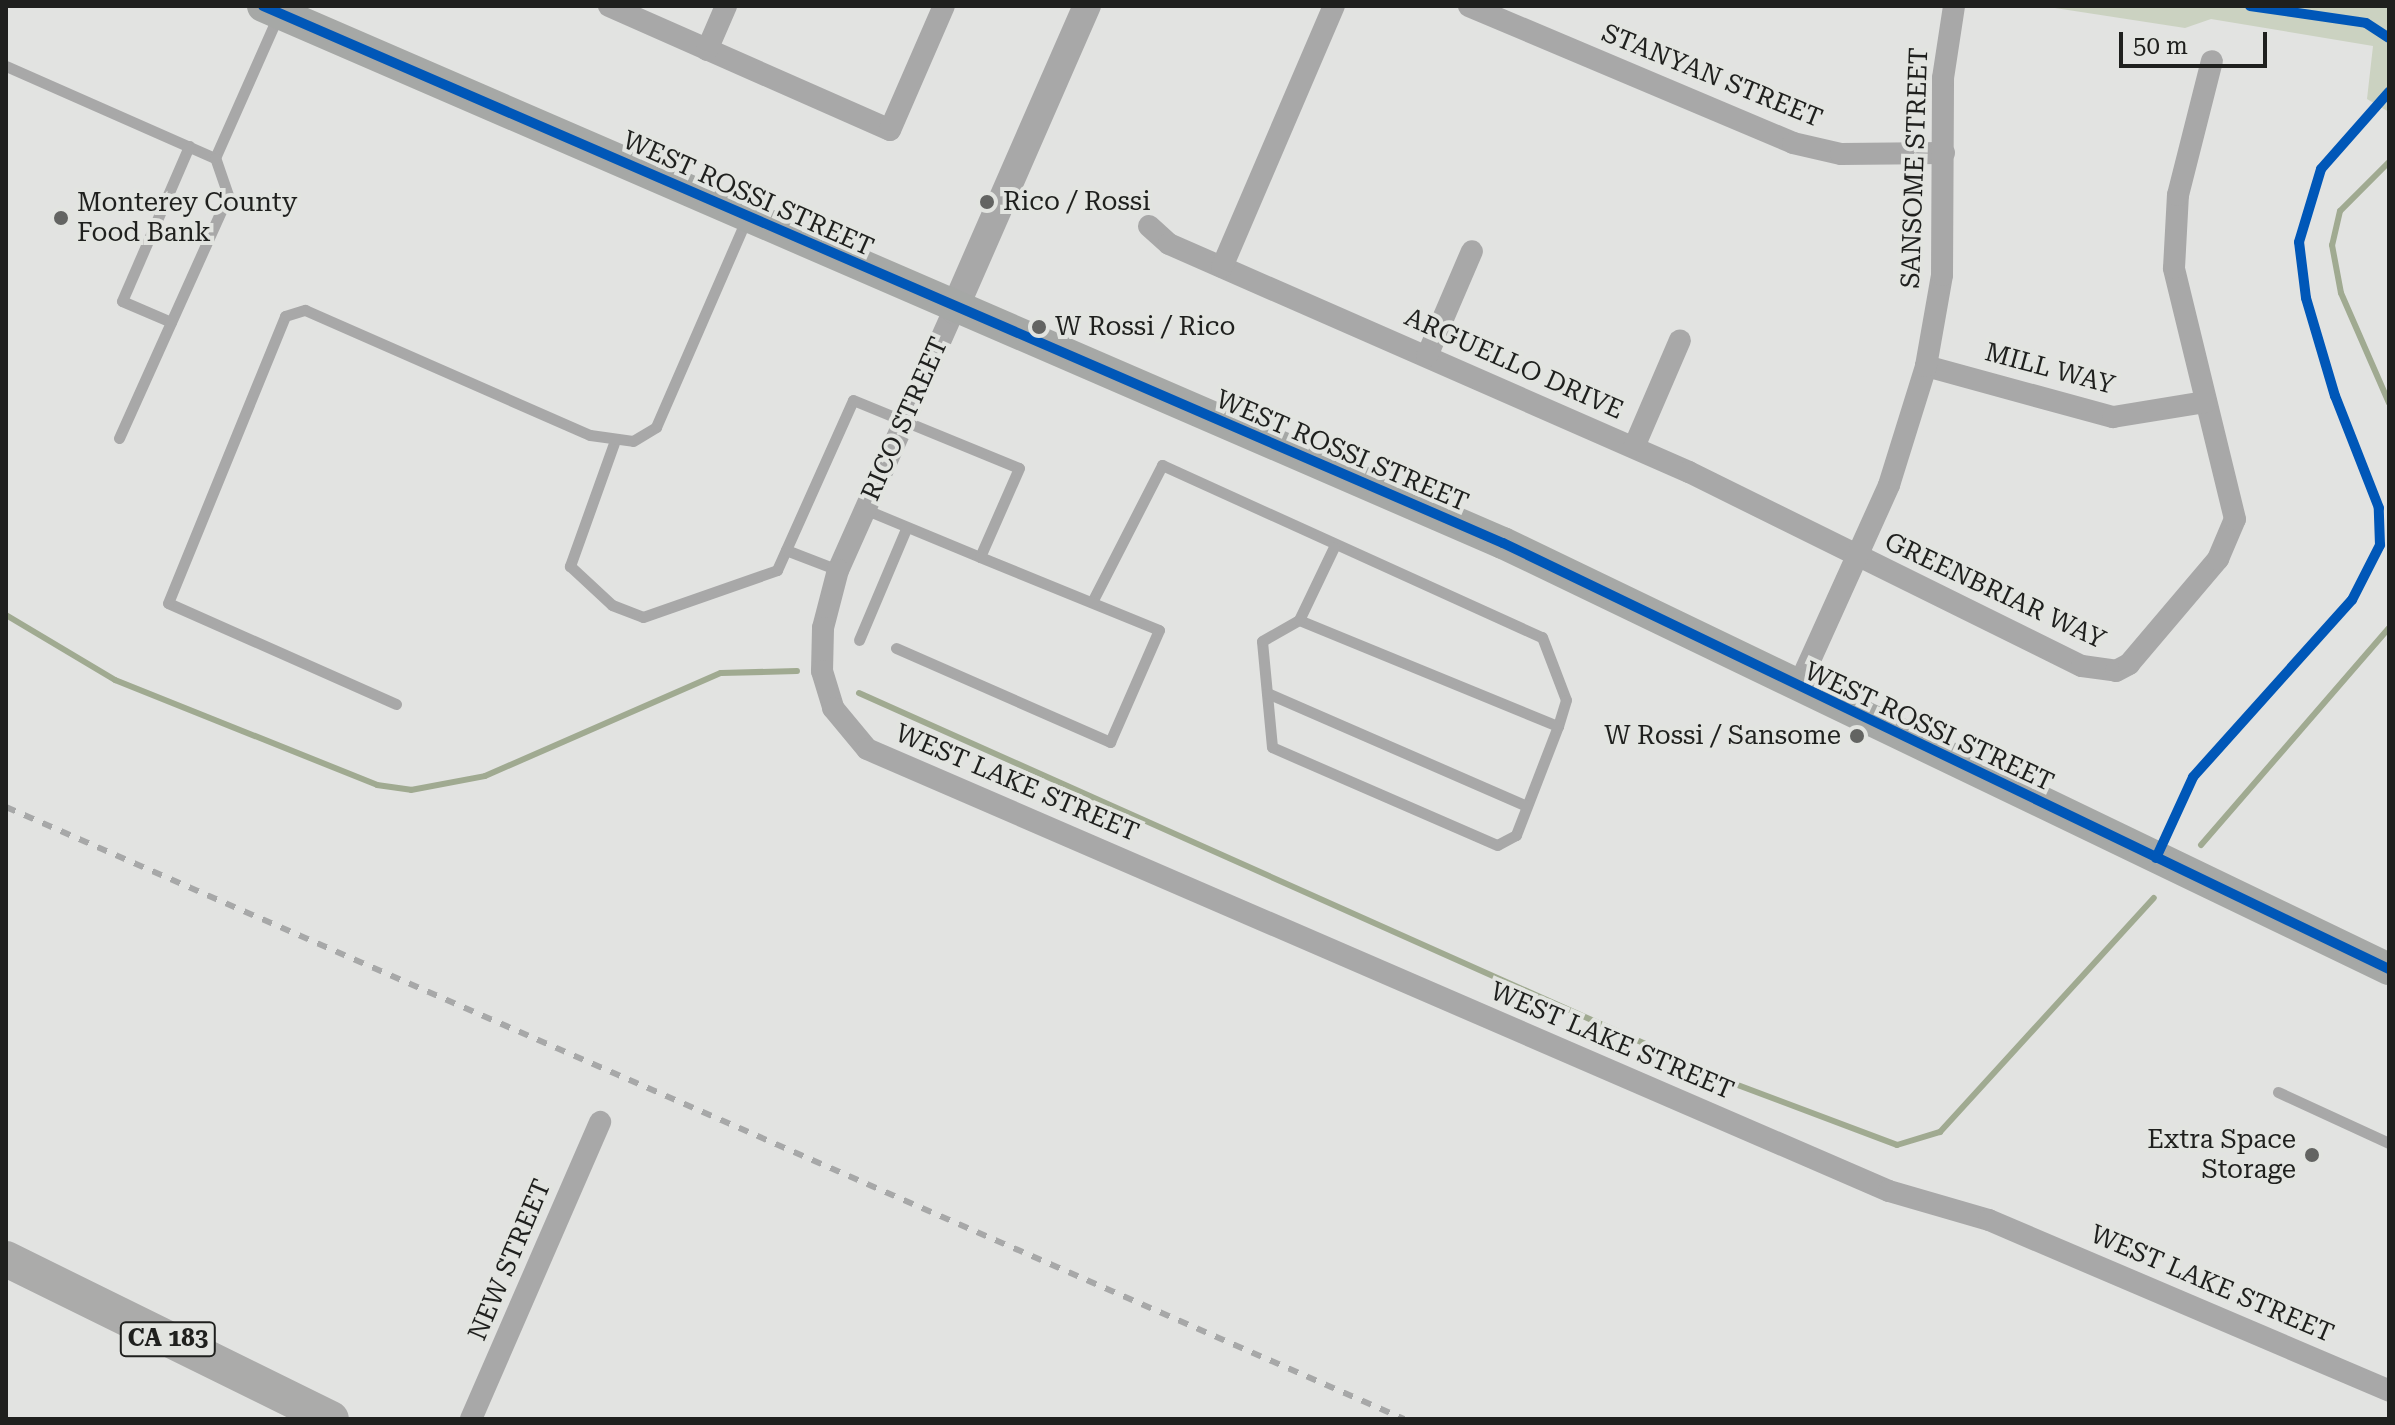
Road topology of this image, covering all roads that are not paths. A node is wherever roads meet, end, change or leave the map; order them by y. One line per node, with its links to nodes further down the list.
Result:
1 (609, 6): 9 (street)
2 (726, 6): 9 (street)
3 (944, 6): 9 (street)
4 (1087, 6): 19 (street, RICO STREET)
5 (1334, 6): 18 (street)
6 (1469, 6): 13 (street, STANYAN STREET)
7 (1954, 6): 13 (street, SANSOME STREET)
8 (274, 9): 14 (lane); 15 (main road, WEST ROSSI STREET)
9 (707, 50)
10 (2212, 61): 24 (street, GREENBRIAR WAY)
11 (6, 66): 12 (lane)
12 (189, 146): 14 (lane); 20 (lane)
13 (1944, 153): 23 (street, SANSOME STREET)
14 (215, 158): 20 (lane)
15 (747, 217): 19 (main road, WEST ROSSI STREET); 27 (lane)
16 (1149, 226): 18 (street, ARGUELLO DRIVE)
17 (1472, 251): 22 (street)
18 (1222, 267): 22 (street, ARGUELLO DRIVE)
19 (954, 310): 25 (street, RICO STREET); 40 (main road, WEST ROSSI STREET)
20 (171, 322): 26 (lane)
21 (1680, 340): 28 (street)
22 (1427, 356): 28 (street, ARGUELLO DRIVE)
23 (1926, 366): 24 (street, MILL WAY); 34 (street, SANSOME STREET)
24 (2206, 402): 34 (street, GREENBRIAR WAY)
25 (902, 420): 29 (street, RICO STREET); 32 (lane); 33 (lane)
26 (119, 438)
27 (614, 443): 32 (lane); 42 (lane)
28 (1634, 447): 34 (street, ARGUELLO DRIVE)
29 (864, 509): 30 (lane); 35 (street, RICO STREET)
30 (906, 529): 33 (lane); 38 (lane)
31 (1334, 547): 36 (lane); 37 (lane); 44 (lane)
32 (786, 550): 35 (lane)
33 (980, 557): 36 (lane)
34 (1857, 557): 40 (street, SANSOME STREET)
35 (838, 570): 43 (street, RICO STREET)
36 (1092, 602): 39 (lane)
37 (1299, 620): 41 (lane); 44 (lane)
38 (859, 640)
39 (896, 648)
40 (1797, 689): 46 (main road, WEST ROSSI STREET)
41 (1267, 693): 45 (lane); 45 (lane)
42 (396, 704)
43 (833, 708): 51 (street, WEST LAKE STREET)
44 (1558, 726): 45 (lane)
45 (1527, 806)
46 (2389, 969)
47 (2278, 1092): 49 (lane)
48 (600, 1122): 53 (street, NEW STREET)
49 (2389, 1143)
50 (6, 1259): 52 (main road, CA 183)
51 (2389, 1391)
52 (331, 1419)
53 (471, 1419)

